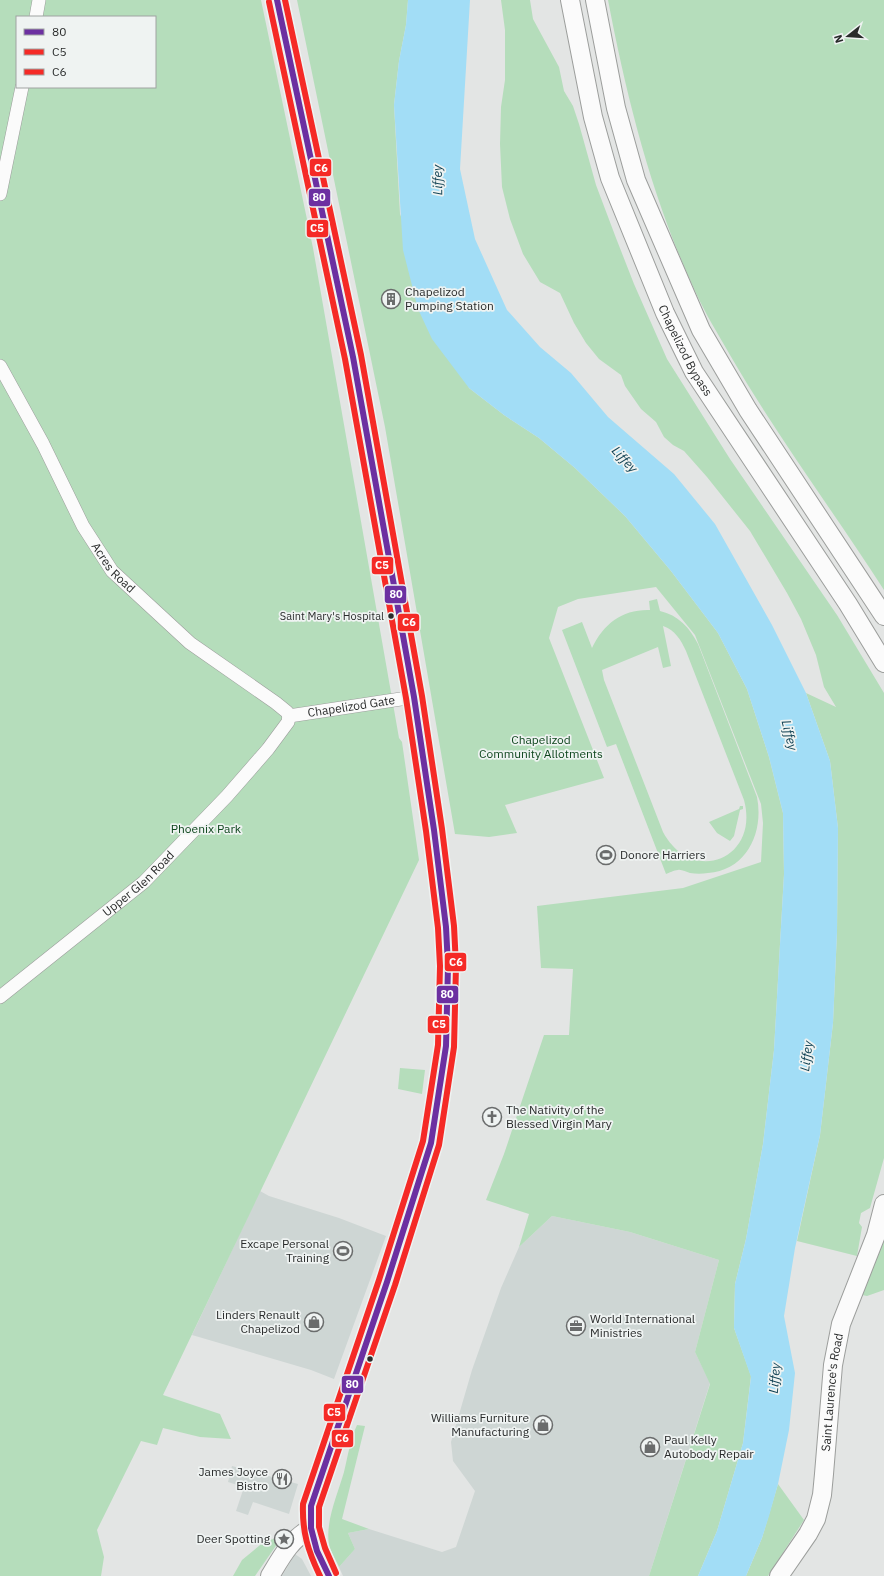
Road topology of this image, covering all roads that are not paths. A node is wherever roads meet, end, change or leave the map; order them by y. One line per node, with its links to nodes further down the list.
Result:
1 (39, 0): 5 (street)
2 (277, 0): 11 (main road)
3 (570, 0): 10 (main road, Chapelizod Bypass)
4 (595, 0): 9 (main road, Chapelizod Bypass)
5 (36, 16)
6 (22, 88): 7 (street)
7 (0, 194)
8 (0, 366): 12 (street, Acres Road)
9 (884, 616)
10 (884, 663)
11 (414, 697): 12 (street, Chapelizod Gate); 15 (main road)
12 (289, 716): 13 (street, Upper Glen Road)
13 (0, 997)
14 (884, 1204): 18 (main road, Saint Laurence's Road)
15 (311, 1528): 16 (main road); 17 (main road)
16 (270, 1576)
17 (329, 1576)
18 (779, 1576)

